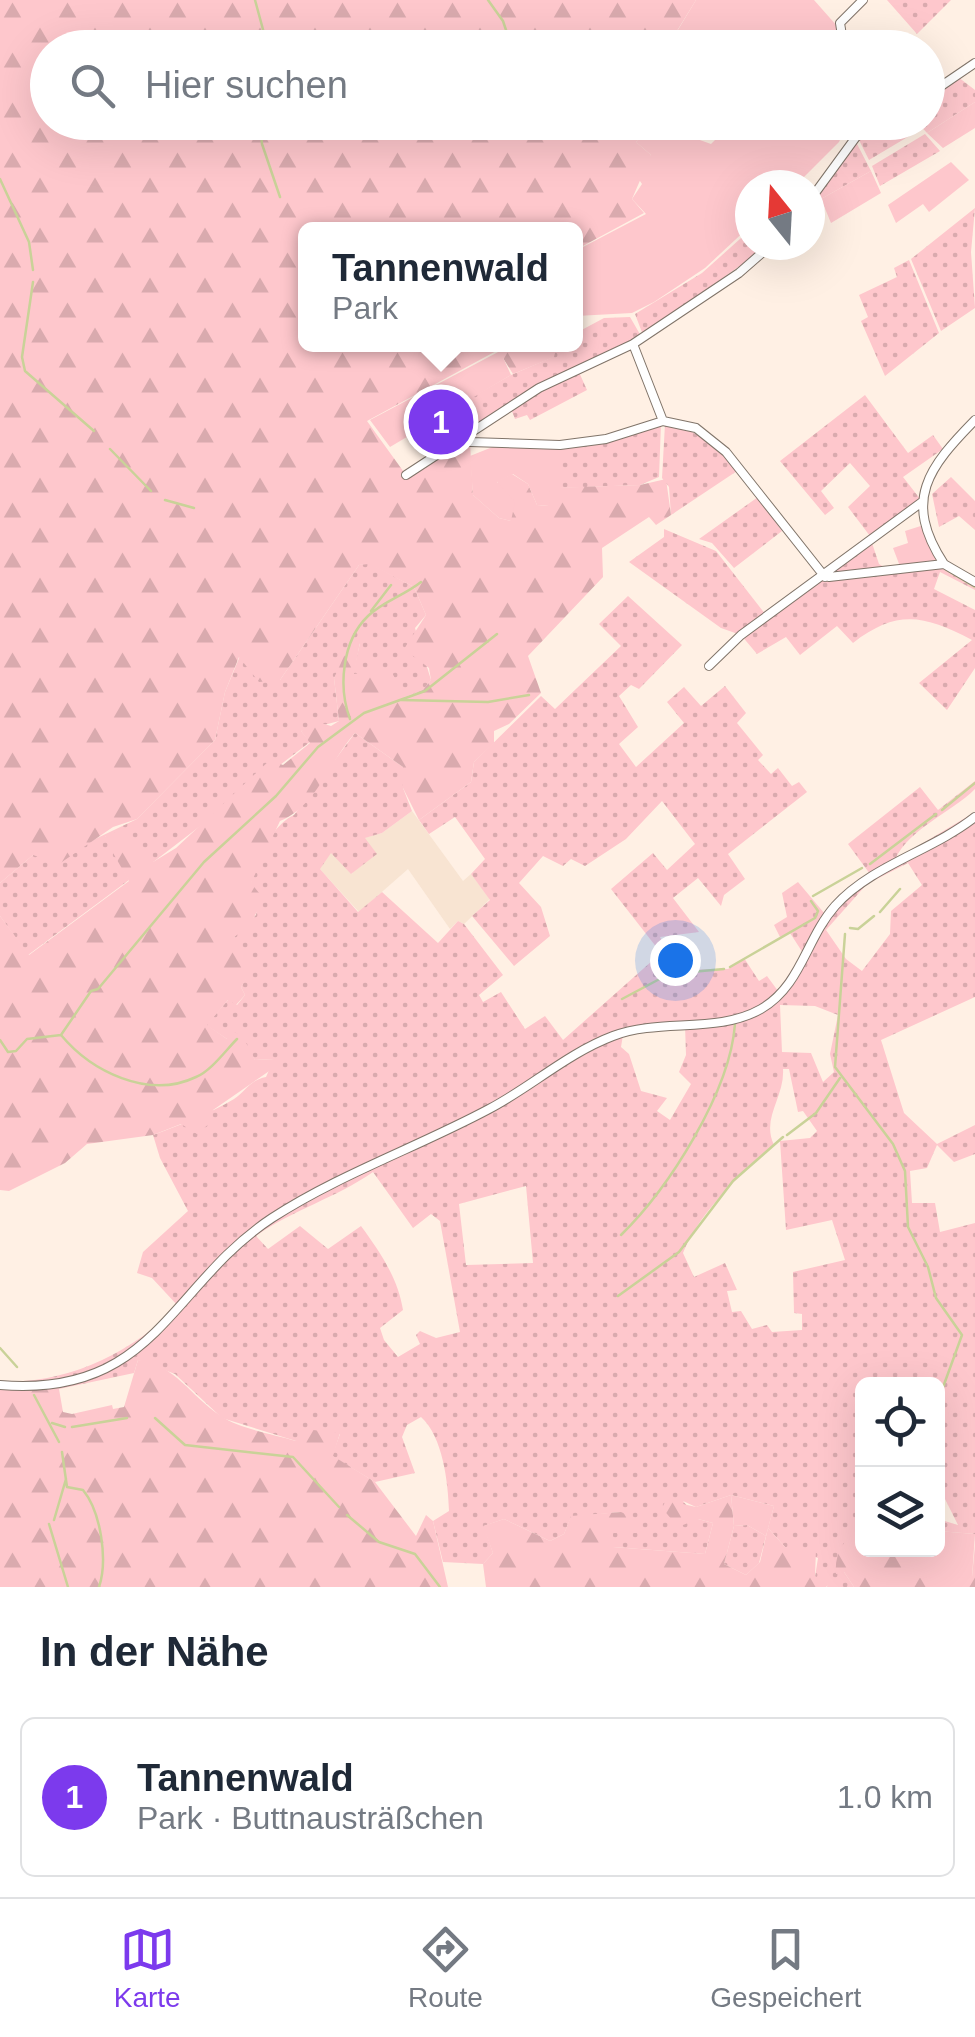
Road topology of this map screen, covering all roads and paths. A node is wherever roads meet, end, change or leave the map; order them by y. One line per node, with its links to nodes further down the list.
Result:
1 (863, 0): 2 (street)
2 (841, 30)
3 (975, 63): 4 (street)
4 (945, 83)
5 (854, 140): 6 (street)
6 (825, 179)
7 (754, 260): 8 (street)
8 (633, 344): 10 (street); 11 (street)
9 (975, 420): 13 (street)
10 (664, 421): 11 (street); 15 (street)
11 (469, 432): 12 (street)
12 (406, 475)
13 (922, 502): 14 (street); 15 (street)
14 (944, 564): 15 (street); 16 (street)
15 (825, 577): 17 (street)
16 (975, 582)
17 (709, 666)
18 (975, 817): 19 (street)
19 (0, 1385)

